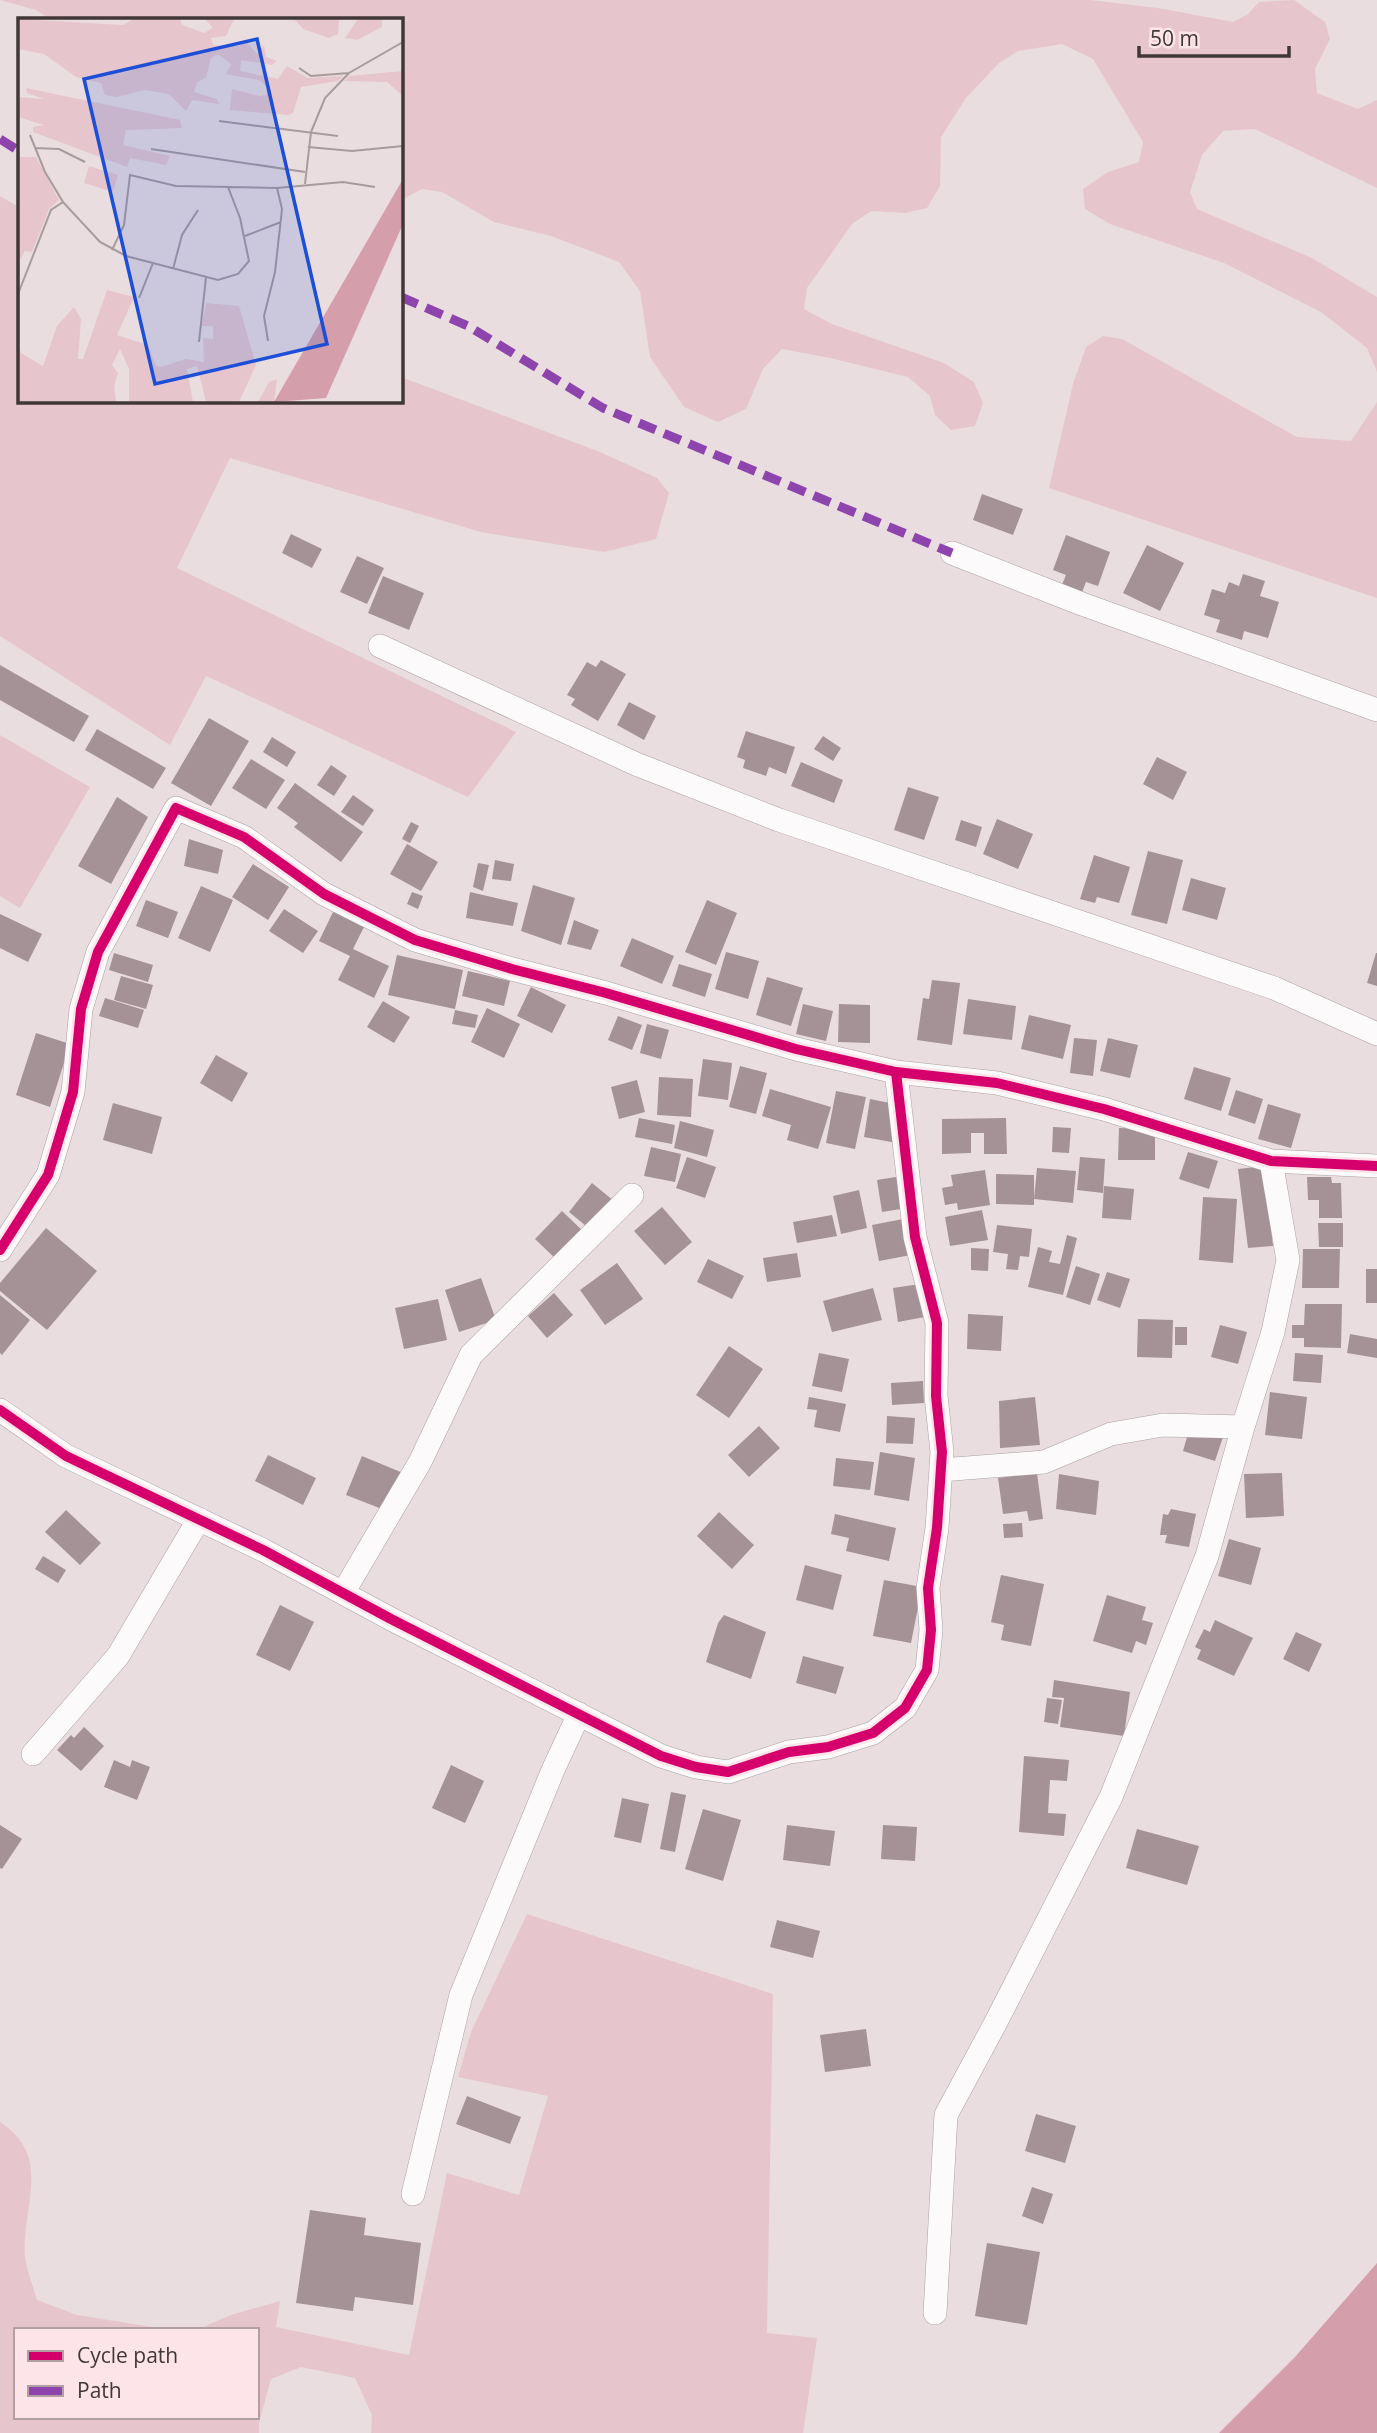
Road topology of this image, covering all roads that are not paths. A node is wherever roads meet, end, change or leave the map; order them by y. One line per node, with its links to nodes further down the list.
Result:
1 (952, 553): 3 (street)
2 (380, 646): 4 (street)
3 (1377, 710)
4 (1377, 1034)
5 (897, 1072): 6 (street); 9 (street); 12 (street)
6 (1271, 1161): 7 (street); 11 (street)
7 (1377, 1166)
8 (632, 1195): 14 (street)
9 (0, 1250)
10 (0, 1410): 13 (street)
11 (1243, 1427): 12 (street); 18 (street)
12 (941, 1470): 15 (street)
13 (199, 1519): 14 (street); 16 (street)
14 (343, 1594): 15 (street)
15 (579, 1714): 17 (street)
16 (33, 1754)
17 (413, 2194)
18 (935, 2313)

